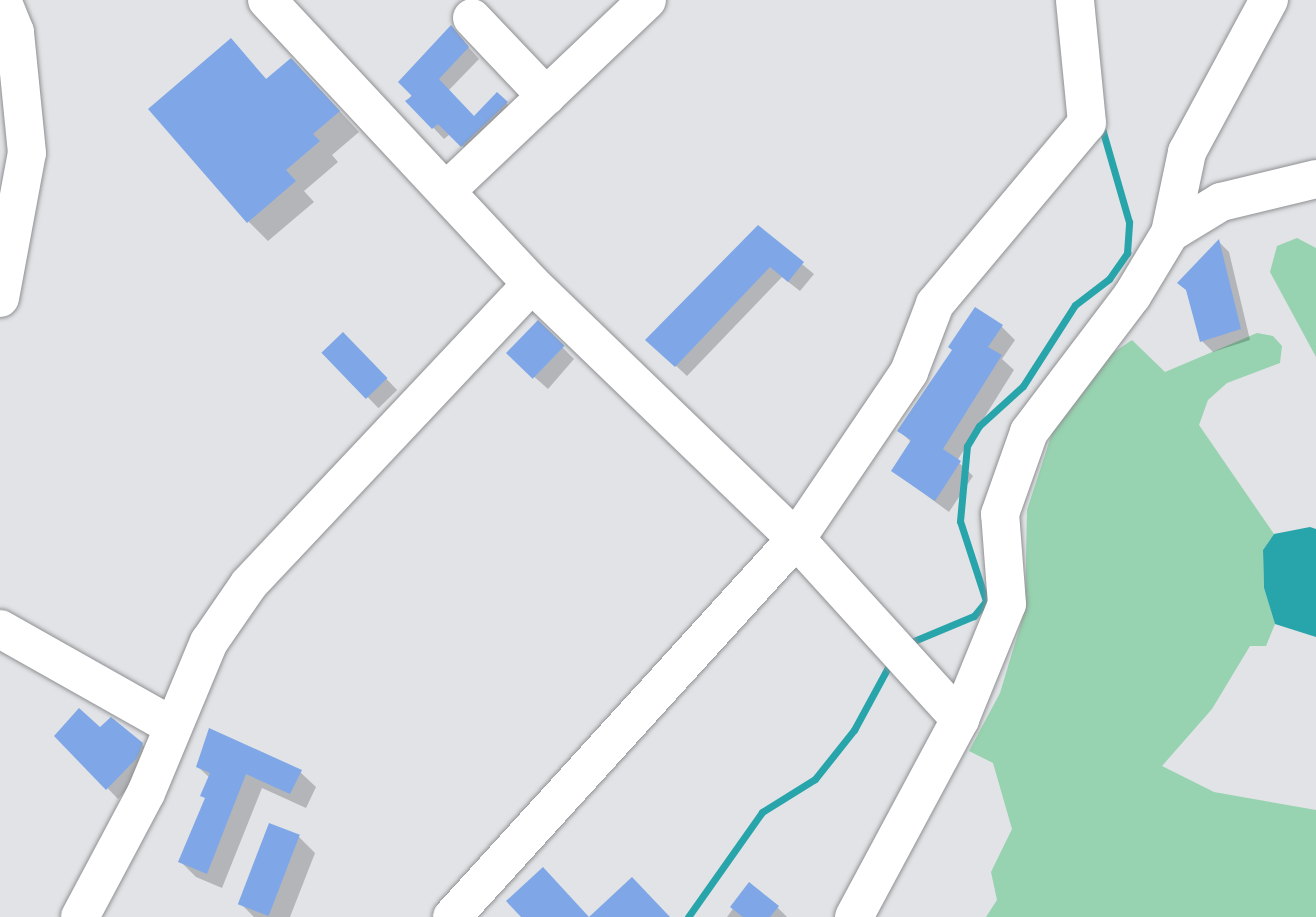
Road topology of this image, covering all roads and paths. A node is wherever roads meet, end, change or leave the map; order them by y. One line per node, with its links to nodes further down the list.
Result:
1 (2, 0): 12 (street)
2 (267, 0): 9 (street)
3 (647, 0): 7 (street)
4 (1075, 0): 13 (street)
5 (1269, 0): 10 (street)
6 (472, 18): 7 (street)
7 (546, 96): 9 (street)
8 (1316, 179): 10 (street)
9 (446, 191): 11 (street)
10 (1170, 233): 15 (street)
11 (532, 284): 13 (street); 16 (street)
12 (0, 298)
13 (796, 539): 15 (street); 18 (street)
14 (0, 629): 16 (street)
15 (960, 719): 19 (street)
16 (172, 726): 17 (street)
17 (80, 917)
18 (452, 917)
19 (854, 917)

